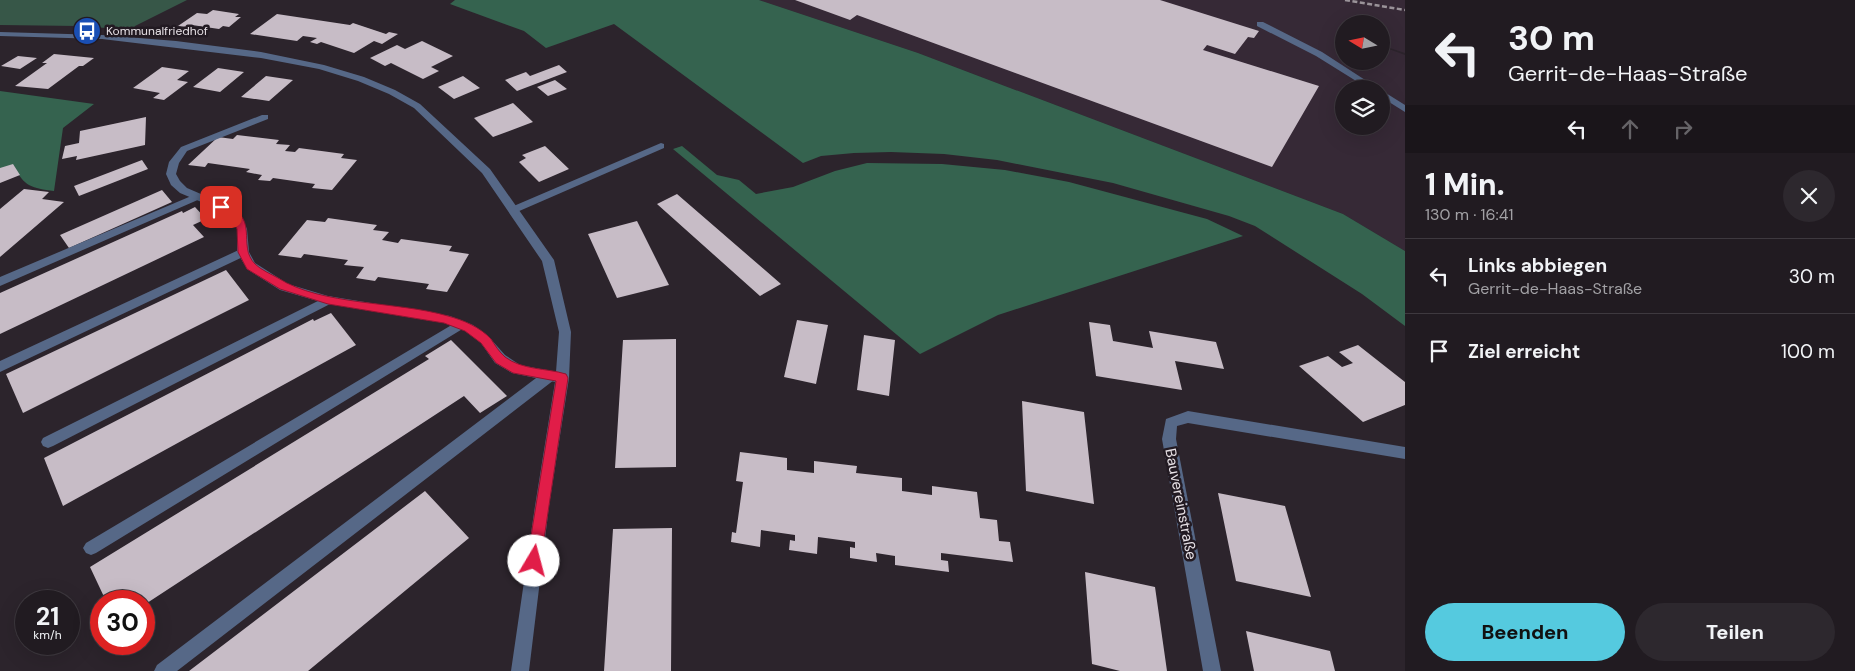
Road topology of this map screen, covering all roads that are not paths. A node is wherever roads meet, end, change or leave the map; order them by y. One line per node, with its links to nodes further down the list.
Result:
1 (1260, 24): 3 (street)
2 (0, 34): 9 (street)
3 (1362, 80)
4 (1390, 99): 5 (street)
5 (1405, 109)
6 (264, 117): 8 (street)
7 (661, 146): 9 (street)
8 (196, 197): 10 (street); 11 (street)
9 (513, 210): 15 (street)
10 (243, 252): 12 (street); 14 (street)
11 (0, 282)
12 (328, 300): 13 (street); 16 (street)
13 (460, 325): 15 (street); 18 (street)
14 (0, 367)
15 (556, 377): 19 (street); 20 (street)
16 (48, 442)
17 (1405, 453): 21 (street, Bauvereinstraße)
18 (91, 548)
19 (163, 671)
20 (520, 671)
21 (1212, 671)

